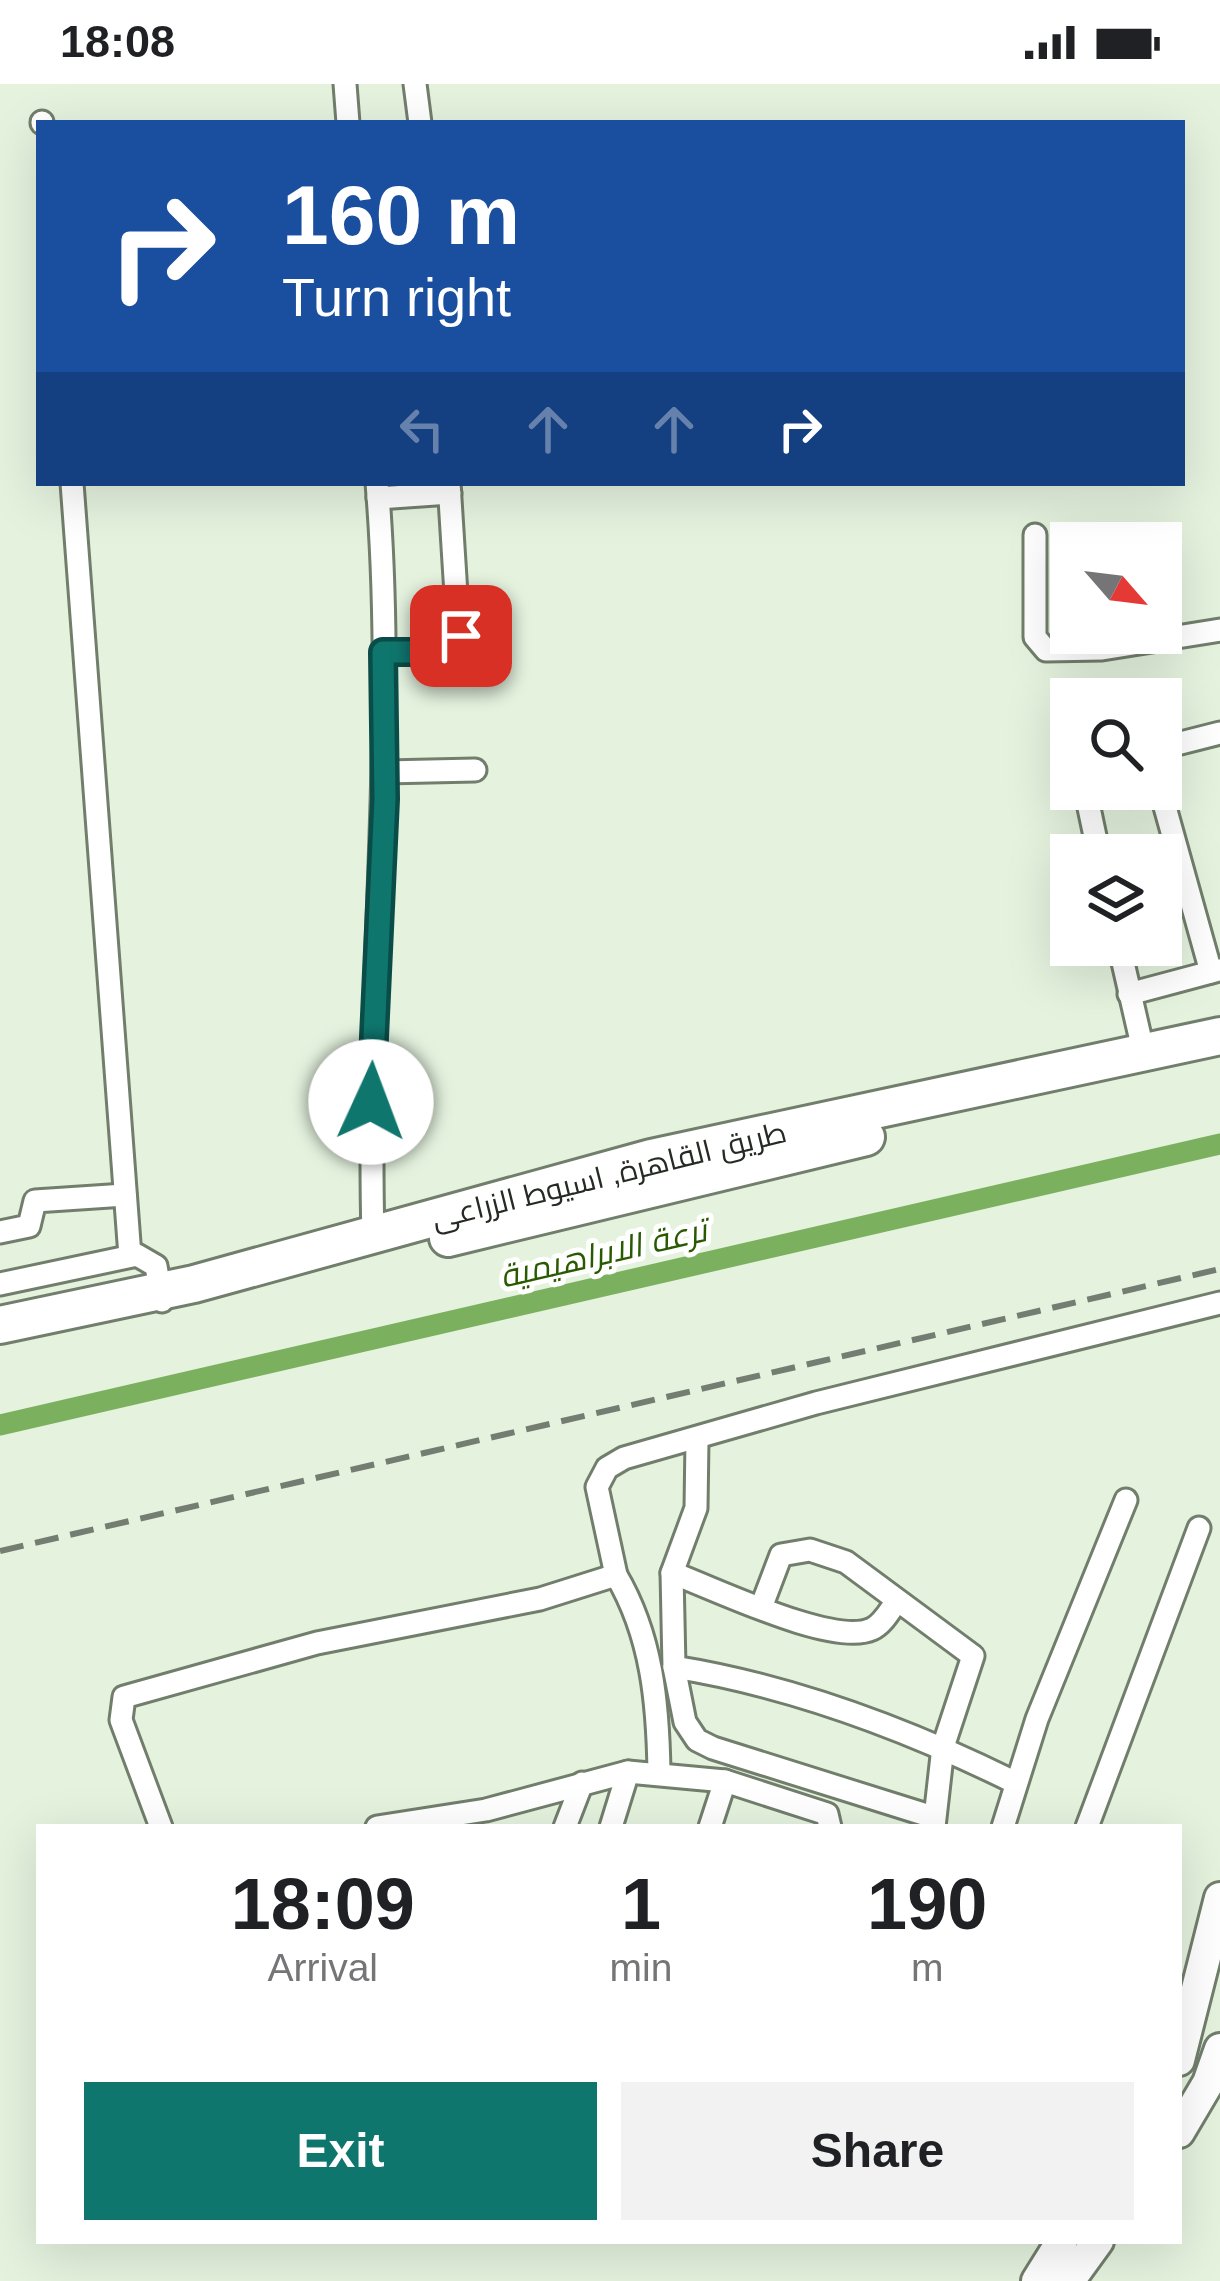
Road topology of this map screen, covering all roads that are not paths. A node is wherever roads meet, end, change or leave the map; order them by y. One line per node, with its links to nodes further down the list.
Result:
1 (345, 84): 3 (street)
2 (416, 84): 4 (street)
3 (348, 120)
4 (419, 120)
5 (72, 486): 22 (street)
6 (449, 488): 7 (street); 10 (street)
7 (378, 490): 10 (street)
8 (1034, 535): 9 (street)
9 (1220, 631)
10 (383, 652): 14 (street)
11 (1220, 733): 12 (street)
12 (1182, 743)
13 (475, 770): 14 (street)
14 (385, 772): 24 (street)
15 (1166, 810): 17 (street)
16 (1124, 966): 18 (street)
17 (1215, 971): 18 (street)
18 (1130, 994): 20 (street)
19 (1220, 1036): 20 (highway, طريق القاهرة, اسيوط الزراعى)
20 (1144, 1054): 24 (highway, طريق القاهرة, اسيوط الزراعى)
21 (1220, 1060): 27 (highway, طريق القاهرة, اسيوط الزراعى)
22 (125, 1195): 23 (street); 25 (street)
23 (0, 1232)
24 (373, 1236): 27 (highway, طريق القاهرة, اسيوط الزراعى)
25 (130, 1256): 26 (street); 27 (street)
26 (0, 1284)
27 (162, 1299): 29 (highway, طريق القاهرة, اسيوط الزراعى)
28 (1220, 1303): 30 (street)
29 (10, 1331)
30 (697, 1440): 33 (street); 34 (street)
31 (1126, 1500): 43 (street)
32 (1199, 1528): 53 (street)
33 (672, 1573): 36 (street); 37 (street)
34 (616, 1575): 40 (street); 46 (street)
35 (898, 1601): 36 (street); 36 (street); 38 (street)
36 (762, 1605)
37 (674, 1666): 38 (street); 45 (street)
38 (943, 1747): 43 (street); 45 (street)
39 (628, 1772): 40 (street); 42 (street); 49 (street)
40 (659, 1773): 41 (street)
41 (725, 1781): 50 (street); 51 (street)
42 (582, 1783): 44 (street); 48 (street)
43 (1016, 1783): 52 (street)
44 (483, 1818): 47 (street)
45 (934, 1822)
46 (160, 1824)
47 (412, 1824)
48 (566, 1824)
49 (612, 1824)
50 (711, 1824)
51 (829, 1824)
52 (1004, 1824)
53 (1088, 1824)
54 (1220, 1898): 55 (main road)
55 (1213, 1954): 57 (main road)
56 (1220, 2049): 58 (main road)
57 (1182, 2051)
58 (1182, 2127)
59 (1060, 2244): 61 (main road)
60 (1096, 2244): 62 (main road)
61 (1036, 2281)
62 (1069, 2281)

